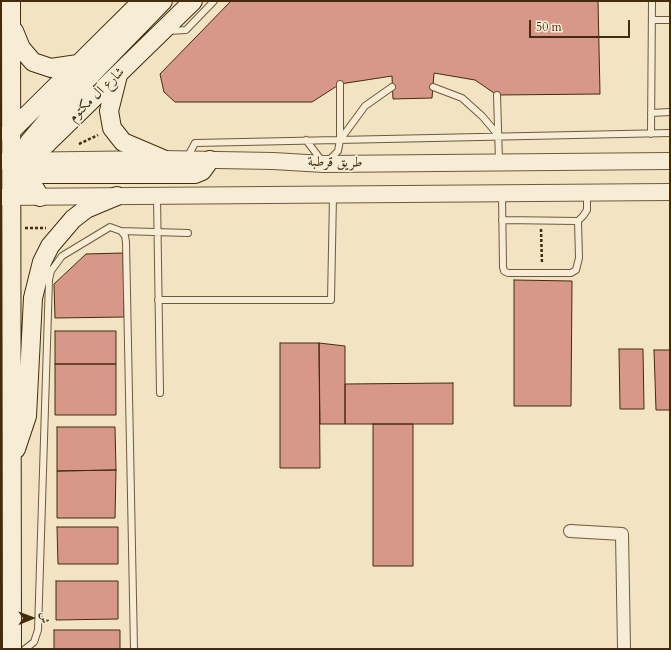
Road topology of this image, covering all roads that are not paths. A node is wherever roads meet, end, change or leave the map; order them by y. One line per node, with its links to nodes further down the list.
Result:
1 (11, 1): 9 (main road)
2 (142, 1): 11 (main road)
3 (163, 1): 31 (main road)
4 (193, 1): 10 (main road, شارع آل مكتوم)
5 (214, 1): 10 (lane)
6 (652, 1): 7 (lane)
7 (652, 20): 8 (lane); 18 (lane)
8 (670, 20)
9 (12, 25): 11 (main road); 21 (main road)
10 (162, 32): 12 (main road, شارع آل مكتوم)
11 (78, 64): 21 (main road)
12 (118, 75): 25 (main road); 31 (main road, شارع آل مكتوم)
13 (340, 84): 24 (lane)
14 (392, 87): 24 (lane)
15 (433, 87): 22 (lane)
16 (497, 95): 22 (lane)
17 (670, 112): 18 (lane)
18 (651, 113): 20 (lane)
19 (670, 133): 20 (lane)
20 (652, 134): 22 (lane)
21 (6, 135): 31 (main road)
22 (499, 136): 24 (lane); 29 (lane)
23 (306, 140): 24 (lane); 26 (lane); 30 (lane)
24 (340, 140): 30 (lane)
25 (163, 159): 26 (street, طريق قرطبة); 31 (street, طريق قرطبة)
26 (186, 159): 27 (street, طريق قرطبة)
27 (210, 160): 30 (street, طريق قرطبة); 31 (main road)
28 (670, 161): 29 (street, طريق قرطبة)
29 (499, 162): 30 (street, طريق قرطبة)
30 (324, 164)
31 (13, 174): 37 (main road); 46 (main road)
32 (587, 192): 33 (street); 34 (street); 40 (lane)
33 (670, 192)
34 (502, 193): 35 (street); 39 (lane)
35 (333, 194): 38 (street); 44 (lane)
36 (117, 196): 37 (street); 38 (street); 46 (main road)
37 (40, 197)
38 (157, 197): 42 (lane)
39 (502, 220): 40 (lane); 40 (lane)
40 (578, 221)
41 (121, 231): 42 (lane); 49 (lane); 50 (lane)
42 (157, 232): 43 (lane); 44 (lane)
43 (188, 233)
44 (158, 300): 45 (lane)
45 (160, 393)
46 (7, 449): 48 (main road)
47 (570, 531): 51 (street)
48 (12, 649)
49 (25, 649)
50 (134, 649)
51 (624, 649)

